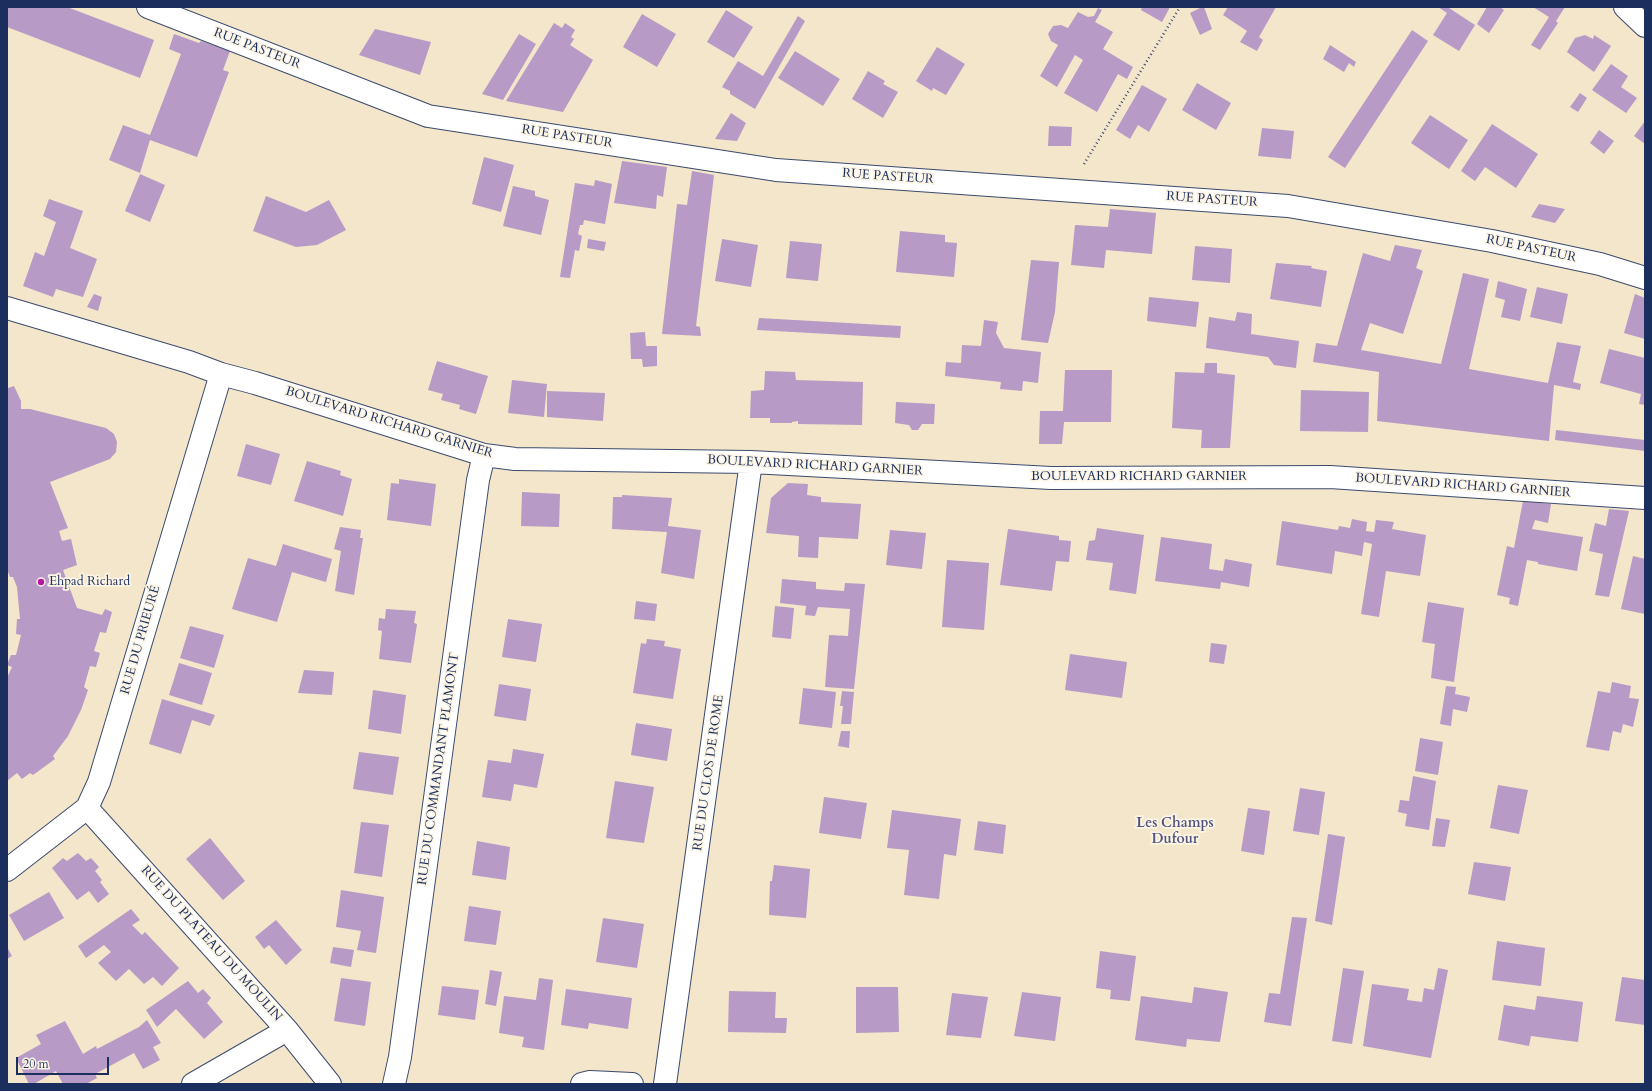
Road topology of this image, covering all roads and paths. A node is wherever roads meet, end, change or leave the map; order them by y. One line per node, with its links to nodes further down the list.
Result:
1 (148, 7): 6 (street, RUE PASTEUR)
2 (1180, 7): 5 (path)
3 (1625, 7): 4 (street)
4 (1645, 26)
5 (1100, 138)
6 (1645, 278)
7 (7, 308): 8 (street, BOULEVARD RICHARD GARNIER)
8 (221, 374): 9 (street, BOULEVARD RICHARD GARNIER); 12 (street, RUE DU PRIEURÉ)
9 (484, 455): 10 (street, BOULEVARD RICHARD GARNIER); 17 (street, RUE DU COMMANDANT PLAMONT)
10 (751, 462): 11 (street, BOULEVARD RICHARD GARNIER); 20 (street, RUE DU CLOS DE ROME)
11 (1645, 498)
12 (87, 808): 13 (street, RUE DU PRIEURÉ); 14 (street, RUE DU PLATEAU DU MOULIN)
13 (7, 870)
14 (288, 1030): 15 (street); 16 (street, RUE DU PLATEAU DU MOULIN)
15 (193, 1084)
16 (330, 1084)
17 (394, 1084)
18 (582, 1084): 19 (street)
19 (632, 1084)
20 (665, 1084)

